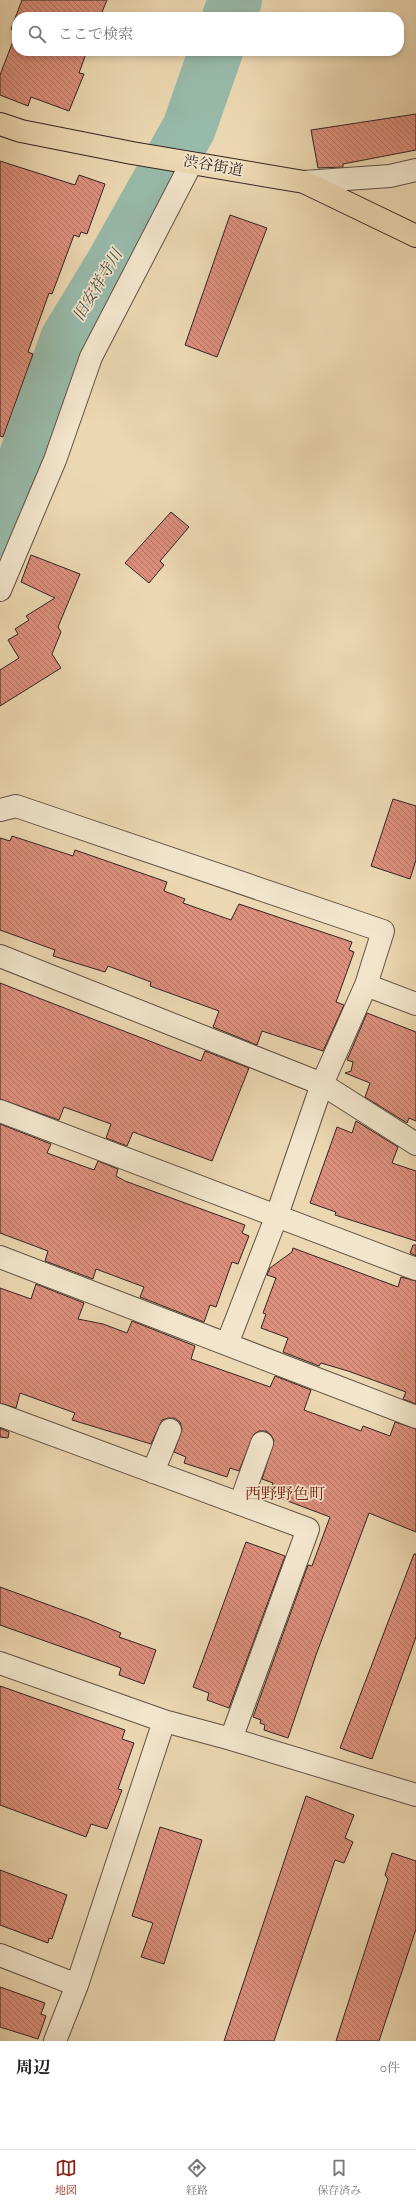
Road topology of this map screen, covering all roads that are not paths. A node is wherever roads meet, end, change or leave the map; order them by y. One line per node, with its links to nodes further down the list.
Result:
1 (0, 124): 2 (main road, 渋谷街道)
2 (191, 164): 4 (main road, 渋谷街道); 6 (street)
3 (416, 170): 4 (street)
4 (304, 182): 5 (main road, 渋谷街道)
5 (416, 236)
6 (0, 590)
7 (0, 810): 9 (street)
8 (0, 956): 11 (street)
9 (366, 985): 10 (street); 11 (street)
10 (416, 1004)
11 (322, 1084): 13 (street); 14 (street)
12 (0, 1111): 14 (street)
13 (416, 1144)
14 (276, 1215): 16 (street); 17 (street)
15 (0, 1257): 17 (street)
16 (416, 1269)
17 (227, 1344): 19 (street)
18 (0, 1415): 22 (street)
19 (416, 1417)
20 (170, 1430): 22 (street)
21 (262, 1443): 23 (street)
22 (153, 1472): 23 (street)
23 (240, 1504): 26 (street)
24 (0, 1663): 25 (street)
25 (164, 1722): 26 (street); 29 (street)
26 (232, 1739): 27 (street)
27 (416, 1795)
28 (0, 1955): 29 (street)
29 (77, 1985): 30 (street)
30 (55, 2041)

